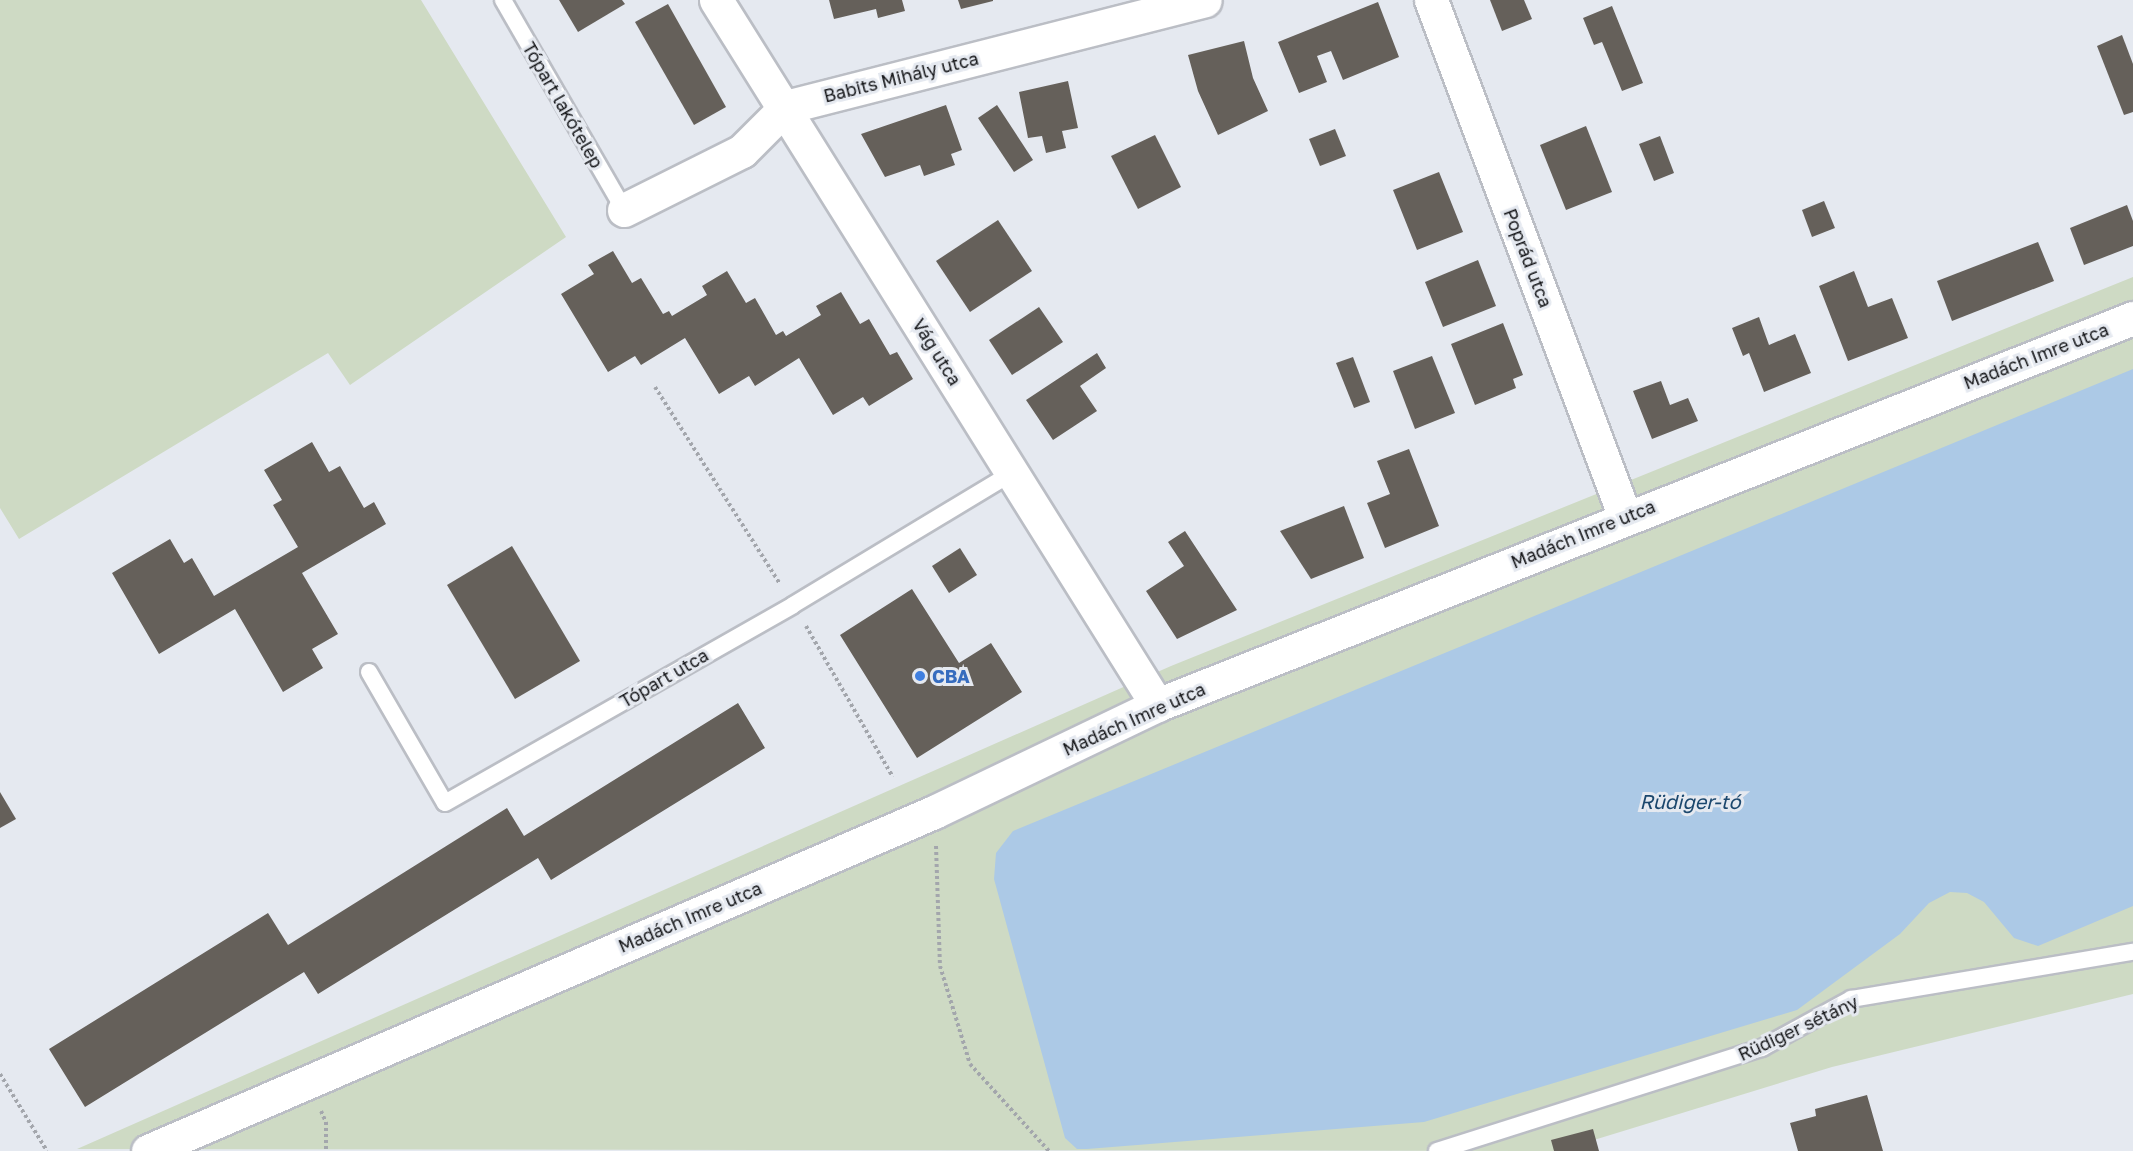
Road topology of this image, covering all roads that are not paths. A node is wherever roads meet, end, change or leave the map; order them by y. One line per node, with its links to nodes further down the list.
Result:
1 (503, 0): 6 (lane, Tópart lakótelep)
2 (716, 0): 5 (street, Vág utca)
3 (1205, 0): 5 (street, Babits Mihály utca)
4 (1431, 0): 9 (street, Poprád utca)
5 (786, 107): 6 (street); 8 (street, Vág utca)
6 (624, 210)
7 (2133, 318): 9 (street, Madách Imre utca)
8 (1012, 473): 10 (lane, Tópart utca); 11 (street, Vág utca)
9 (1625, 517): 11 (street, Madách Imre utca)
10 (369, 672)
11 (1157, 705): 13 (street, Madách Imre utca)
12 (2133, 952): 14 (lane, Rüdiger sétány)
13 (148, 1151)
14 (1437, 1151)

